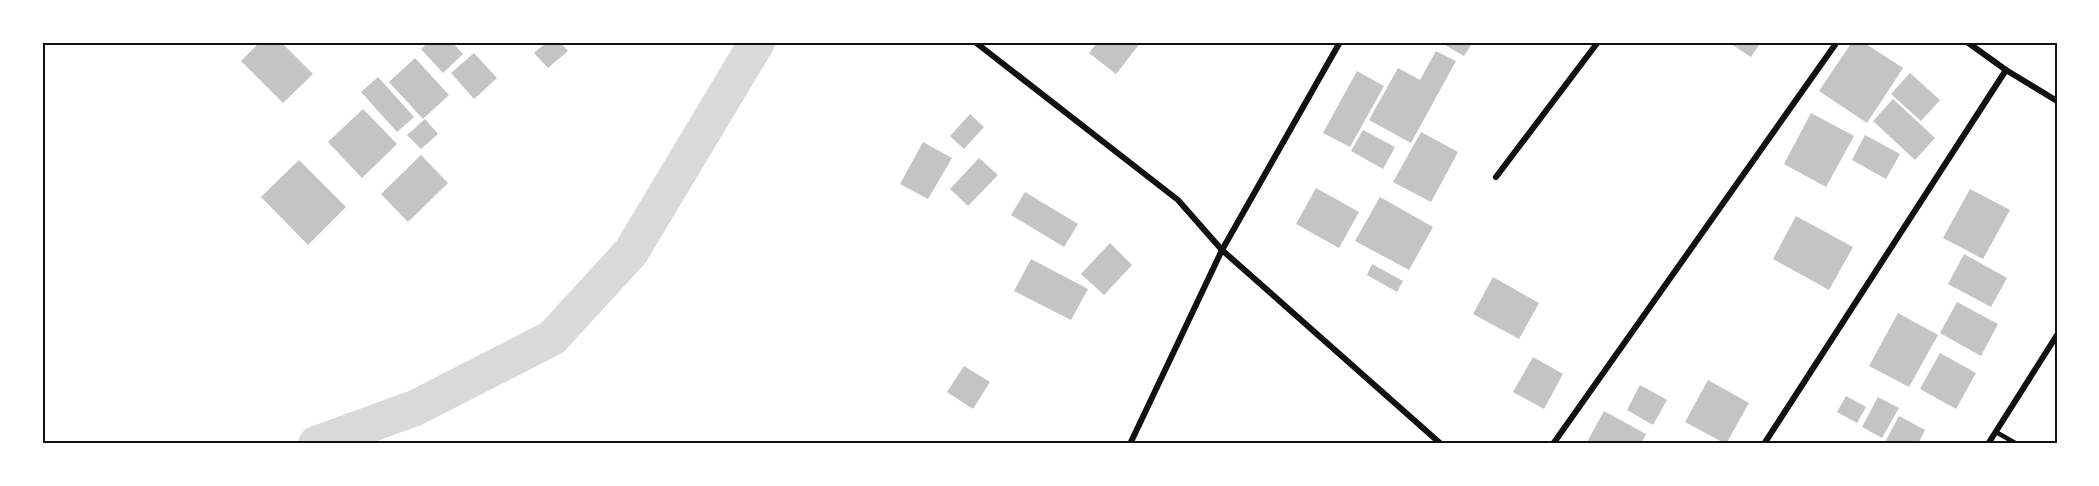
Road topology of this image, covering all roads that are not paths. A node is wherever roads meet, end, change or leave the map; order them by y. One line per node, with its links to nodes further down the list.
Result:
1 (975, 42): 9 (street)
2 (1340, 42): 9 (street)
3 (1598, 42): 8 (street)
4 (1837, 42): 14 (street)
5 (1967, 42): 6 (street)
6 (2006, 70): 7 (street); 15 (street)
7 (2057, 100)
8 (1496, 177)
9 (1222, 250): 12 (street); 13 (street)
10 (2057, 335): 11 (street)
11 (1996, 432): 16 (street); 17 (lane)
12 (1130, 444)
13 (1441, 444)
14 (1553, 444)
15 (1764, 444)
16 (1988, 444)
17 (2017, 444)

